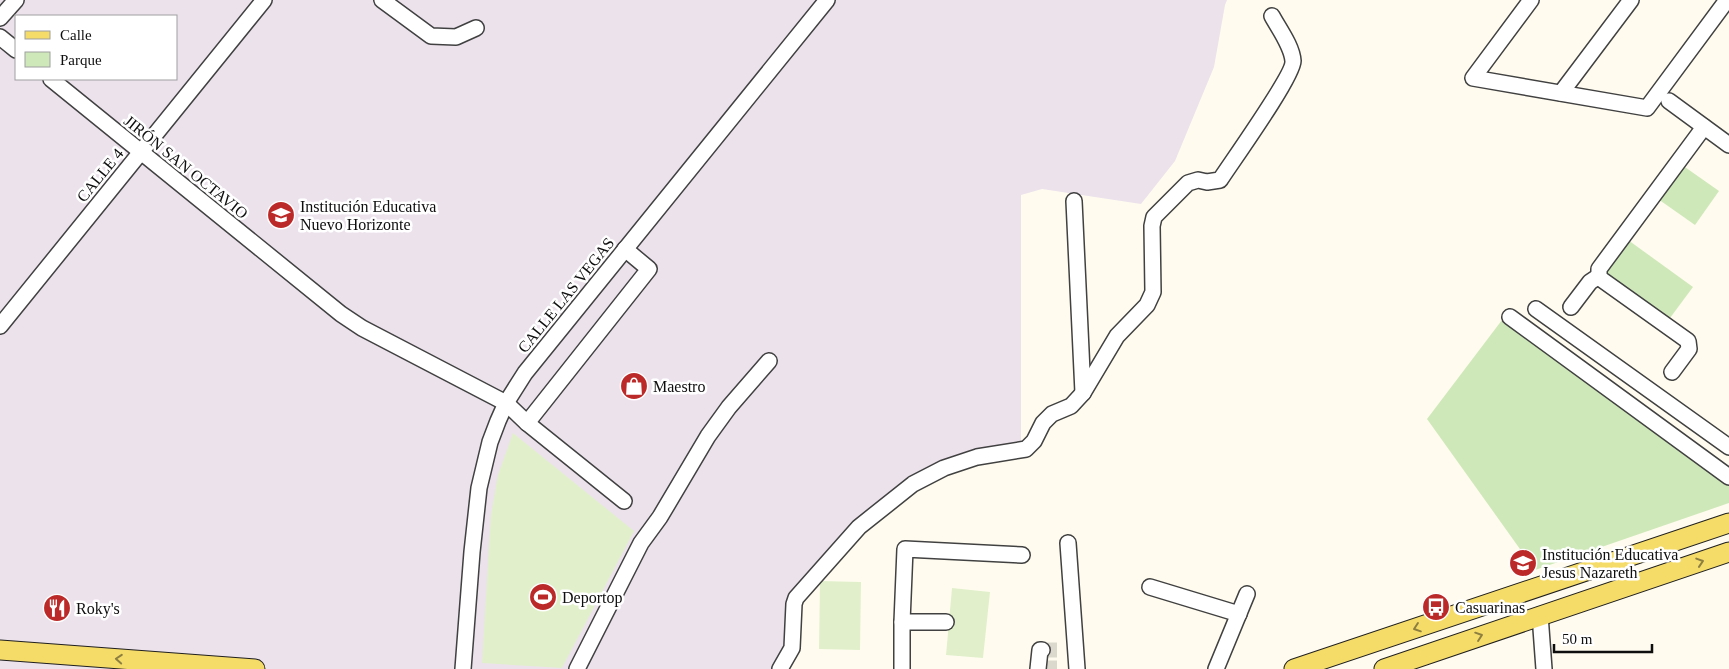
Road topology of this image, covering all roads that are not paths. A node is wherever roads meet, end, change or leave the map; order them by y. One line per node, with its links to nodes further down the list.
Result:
1 (16, 0): 9 (street)
2 (264, 0): 18 (street, CALLE 4)
3 (382, 0): 10 (street)
4 (827, 0): 20 (street, CALLE LAS VEGAS)
5 (1531, 0): 14 (street)
6 (1631, 0): 14 (street)
7 (1727, 0): 14 (street)
8 (1272, 16): 28 (street)
9 (0, 18)
10 (476, 28)
11 (0, 37): 12 (street)
12 (15, 49)
13 (52, 80): 18 (street, JIRÓN SAN OCTAVIO)
14 (1561, 93)
15 (1669, 101): 16 (street)
16 (1704, 127): 17 (street); 21 (street)
17 (1729, 145)
18 (141, 152): 25 (street, CALLE 4); 29 (street, JIRÓN SAN OCTAVIO)
19 (1074, 201): 28 (street)
20 (625, 249): 29 (street, CALLE LAS VEGAS); 30 (street)
21 (1599, 276): 22 (street); 27 (street)
22 (1571, 307)
23 (1536, 309): 31 (street)
24 (1510, 318): 32 (street)
25 (0, 326)
26 (769, 360): 50 (street)
27 (1672, 372)
28 (1083, 392): 51 (street)
29 (506, 403): 30 (street, JIRÓN SAN OCTAVIO); 49 (street, CALLE LAS VEGAS)
30 (527, 423): 33 (street, JIRÓN SAN OCTAVIO)
31 (1729, 447)
32 (1729, 477)
33 (624, 501)
34 (1729, 523): 54 (main road, one-way to 54)
35 (1068, 543): 47 (street)
36 (1729, 552): 41 (main road, one-way to 36)
37 (1022, 555): 42 (street)
38 (1150, 587): 40 (street)
39 (1248, 594): 40 (street)
40 (1239, 614): 53 (street)
41 (1540, 615): 55 (main road, one-way to 41); 56 (street)
42 (902, 622): 43 (street); 52 (street)
43 (946, 622)
44 (0, 650): 48 (main road, one-way to 44)
45 (1042, 650): 46 (street)
46 (1039, 668)
47 (1072, 668)
48 (255, 669)
49 (463, 669)
50 (577, 669)
51 (780, 669)
52 (902, 669)
53 (1216, 669)
54 (1294, 669)
55 (1384, 669)
56 (1544, 669)

